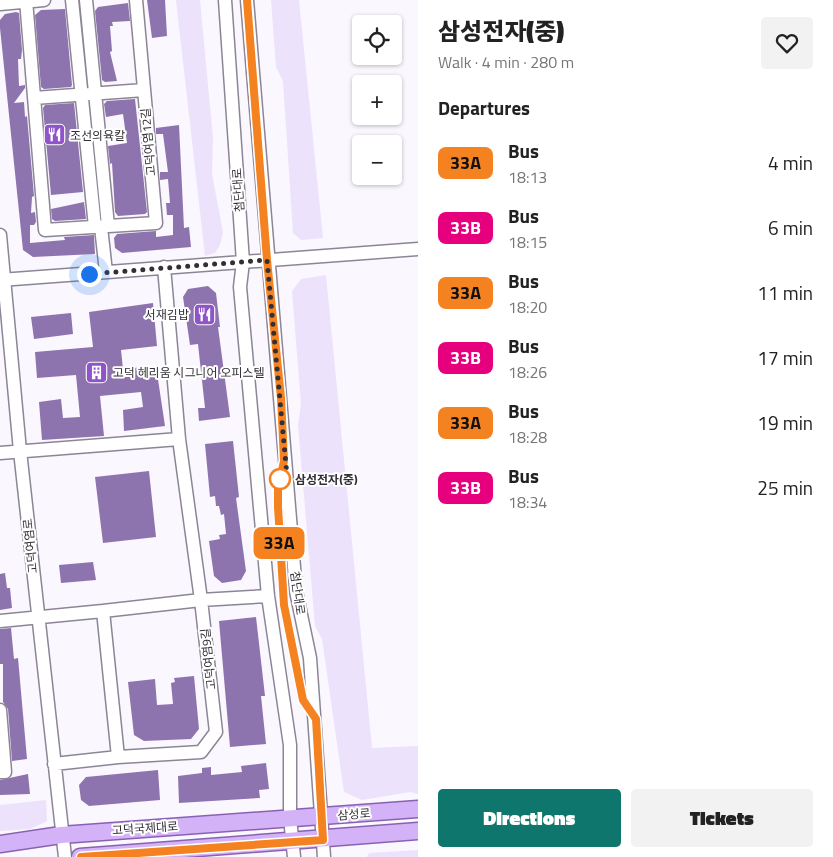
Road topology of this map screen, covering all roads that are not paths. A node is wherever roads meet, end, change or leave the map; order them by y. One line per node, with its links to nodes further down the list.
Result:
1 (44, 0): 7 (street)
2 (72, 0): 10 (street)
3 (86, 0): 10 (street)
4 (136, 0): 9 (street, 고덕여염12길)
5 (225, 0): 16 (street, 첨단대로)
6 (247, 0): 15 (street, 첨단대로)
7 (26, 1): 8 (street); 11 (street, 고덕여염12길)
8 (0, 4)
9 (144, 90): 10 (street); 12 (street, 고덕여염12길)
10 (88, 93): 11 (street); 12 (street)
11 (34, 98): 12 (street, 고덕여염12길)
12 (101, 226): 18 (street)
13 (0, 235): 19 (street, 고덕여염로)
14 (418, 249): 15 (street)
15 (267, 260): 16 (street); 33 (street, 첨단대로)
16 (243, 262): 17 (street); 23 (street, 첨단대로)
17 (164, 267): 18 (street); 20 (street, 고덕여염9길)
18 (106, 272): 19 (street)
19 (2, 280): 21 (street, 고덕여염로)
20 (179, 439): 21 (street); 24 (street, 고덕여염9길)
21 (20, 451): 22 (street); 26 (street, 고덕여염로)
22 (0, 453)
23 (268, 596): 24 (street); 34 (street, 첨단대로)
24 (201, 600): 25 (street); 29 (street, 고덕여염9길)
25 (103, 611): 26 (street); 29 (street)
26 (37, 617): 27 (street); 30 (street, 고덕여염로)
27 (0, 621)
28 (0, 710): 31 (street)
29 (118, 757): 30 (street, 고덕여염9길)
30 (54, 764): 36 (street, 고덕여염로)
31 (0, 772)
32 (418, 810): 33 (main road, 삼성로)
33 (320, 816): 34 (main road, 삼성로); 37 (street, 첨단대로)
34 (290, 818): 36 (main road, 고덕국제대로); 39 (street, 첨단대로)
35 (418, 831): 37 (main road, 삼성로)
36 (62, 835): 38 (main road, 고덕국제대로); 40 (street, 고덕여염로)
37 (323, 840): 39 (main road, 삼성로); 42 (street, 첨단대로)
38 (0, 844)
39 (293, 849): 41 (main road, 고덕국제대로)
40 (65, 857)
41 (80, 857)
42 (324, 857)

